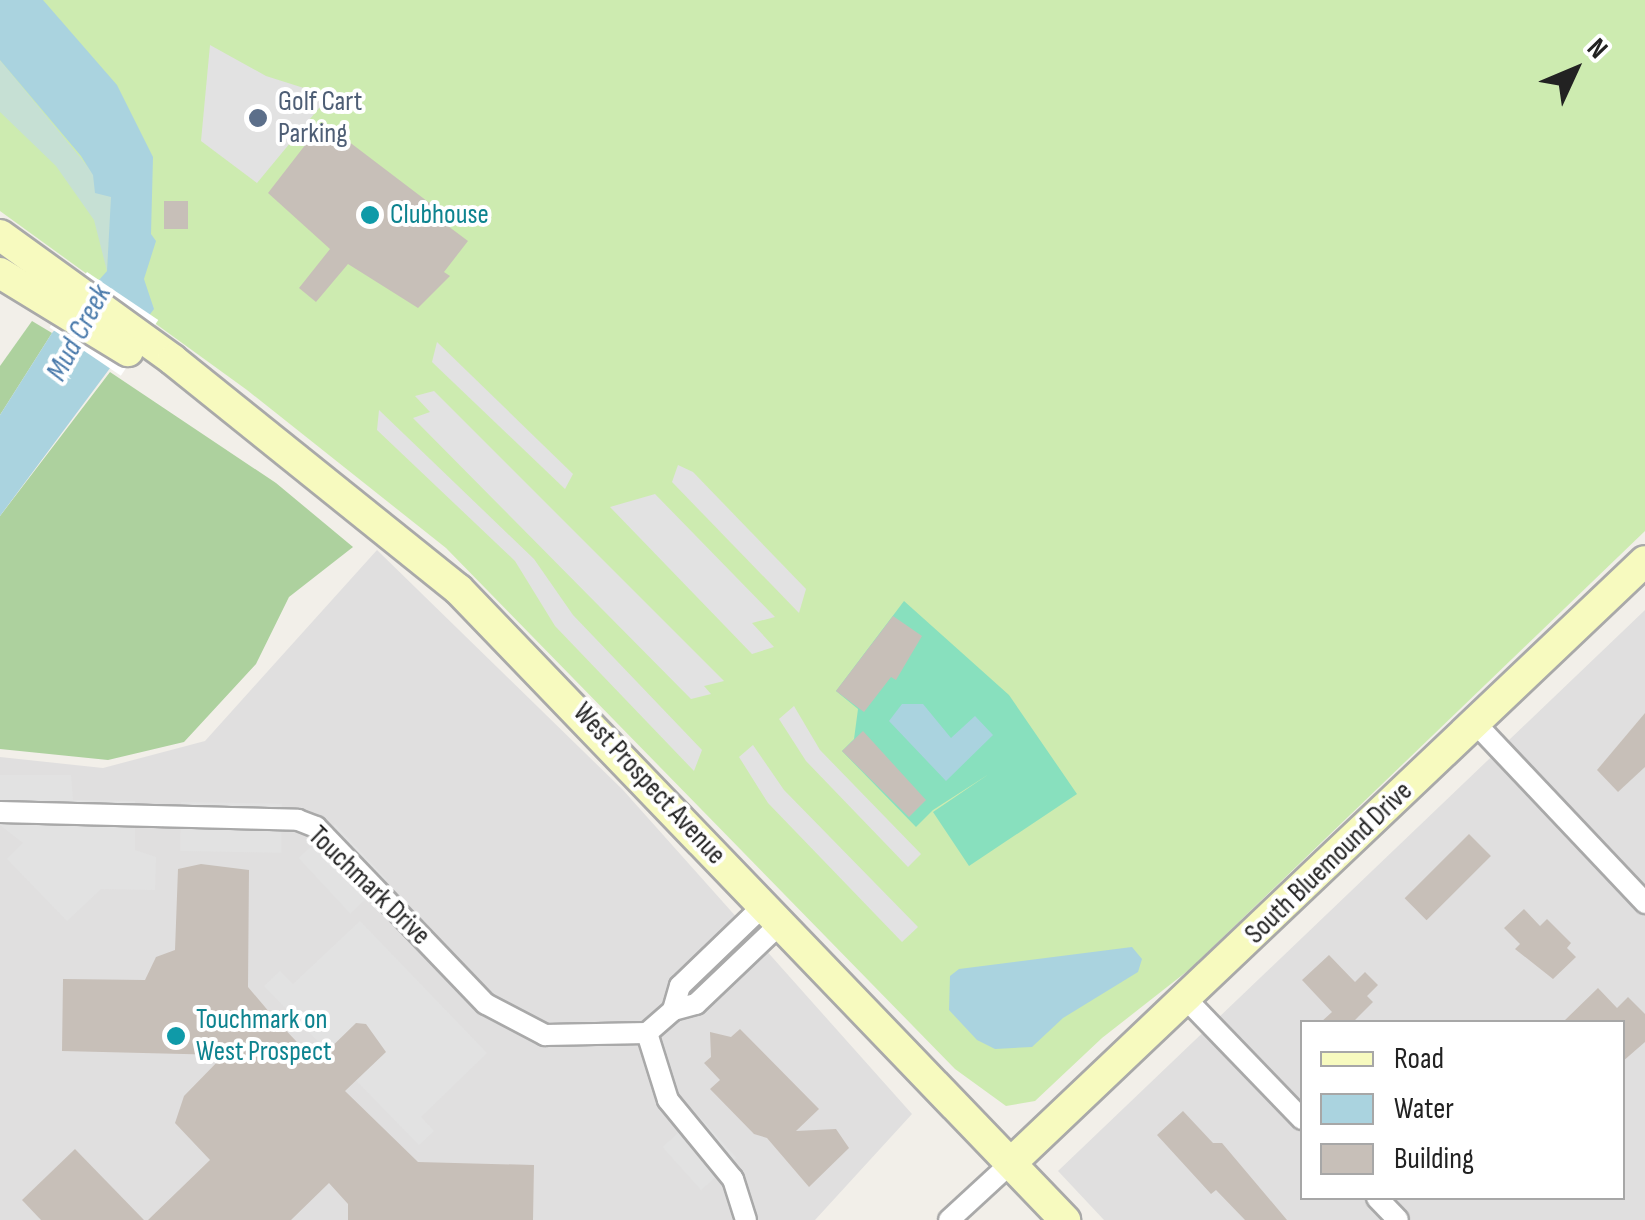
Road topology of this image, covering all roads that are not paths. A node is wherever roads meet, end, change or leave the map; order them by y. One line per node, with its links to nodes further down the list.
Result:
1 (0, 235): 3 (main road, West Prospect Avenue)
2 (0, 273): 3 (main road, West Prospect Avenue)
3 (68, 300): 8 (main road, West Prospect Avenue)
4 (1645, 561): 5 (main road, South Bluemound Drive)
5 (1474, 724): 7 (street); 9 (main road, South Bluemound Drive)
6 (0, 812): 10 (street, Touchmark Drive)
7 (1645, 903)
8 (772, 915): 10 (street); 12 (main road, West Prospect Avenue)
9 (1186, 1000): 11 (street); 12 (main road, South Bluemound Drive)
10 (647, 1034): 14 (street)
11 (1300, 1117)
12 (1011, 1163): 15 (street); 16 (main road, West Prospect Avenue)
13 (1379, 1200): 17 (street)
14 (746, 1220)
15 (950, 1220)
16 (1066, 1220)
17 (1398, 1220)

